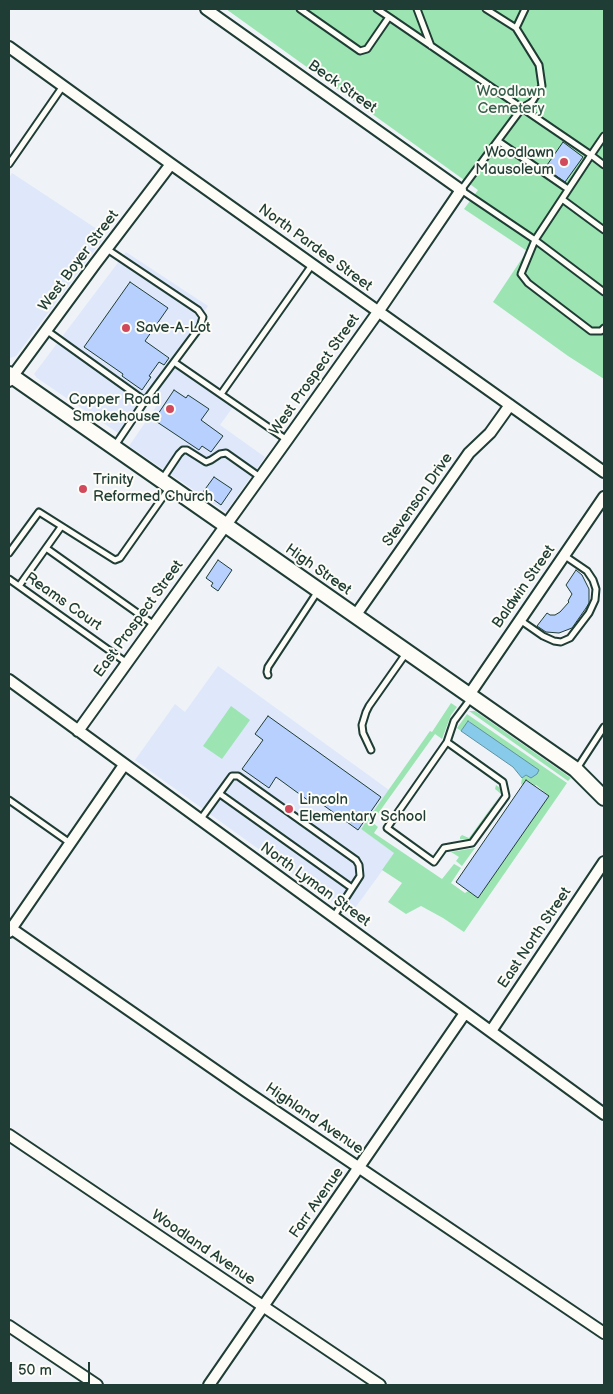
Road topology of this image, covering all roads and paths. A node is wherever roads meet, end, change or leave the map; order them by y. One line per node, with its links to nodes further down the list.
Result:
1 (206, 9): 20 (street, Beck Street)
2 (300, 9): 7 (lane)
3 (377, 9): 7 (lane)
4 (417, 9): 9 (lane)
5 (486, 9): 8 (lane)
6 (524, 9): 8 (lane)
7 (389, 17): 9 (lane)
8 (516, 28): 12 (lane)
9 (432, 46): 12 (lane)
10 (9, 47): 11 (street, North Pardee Street)
11 (64, 86): 16 (lane); 17 (street, North Pardee Street)
12 (522, 108): 14 (lane); 15 (lane)
13 (604, 136): 15 (lane)
14 (498, 141): 19 (lane); 20 (lane)
15 (591, 155): 18 (lane); 19 (lane)
16 (9, 164)
17 (171, 164): 24 (street, West Boyer Street); 25 (street, North Pardee Street)
18 (604, 165)
19 (568, 189): 21 (lane)
20 (461, 190): 23 (lane); 27 (street, West Prospect Street)
21 (562, 200): 22 (lane); 23 (lane)
22 (604, 230)
23 (534, 240): 26 (lane); 28 (lane)
24 (107, 248): 29 (street, West Boyer Street); 30 (lane)
25 (312, 265): 27 (street, North Pardee Street); 32 (lane)
26 (604, 292)
27 (378, 312): 34 (street, North Pardee Street); 35 (street, West Prospect Street)
28 (604, 328)
29 (46, 330): 31 (street, West Boyer Street); 33 (lane)
30 (174, 362): 32 (lane); 33 (lane)
31 (10, 377): 36 (main road, High Street)
32 (221, 394): 35 (lane)
33 (146, 401): 36 (lane)
34 (510, 405): 37 (street, North Pardee Street); 49 (street, Stevenson Drive)
35 (287, 440): 38 (street, West Prospect Street)
36 (113, 447): 39 (main road, High Street)
37 (604, 472)
38 (260, 477): 39 (lane); 41 (street, West Prospect Street)
39 (166, 484): 41 (main road, High Street); 42 (lane)
40 (604, 497): 45 (street, Baldwin Street)
41 (225, 526): 48 (main road, High Street); 51 (street, East Prospect Street)
42 (61, 527): 43 (lane); 44 (lane)
43 (46, 548): 47 (lane); 51 (lane)
44 (9, 553)
45 (564, 556): 50 (street, Baldwin Street); 50 (lane)
46 (9, 579): 47 (lane, Reams Court)
47 (19, 586): 53 (lane, Reams Court)
48 (319, 590): 49 (main road, High Street); 54 (lane)
49 (355, 616): 52 (main road, High Street)
50 (520, 620): 56 (street, Baldwin Street)
51 (154, 624): 53 (street, East Prospect Street)
52 (408, 652): 56 (main road, High Street); 60 (lane)
53 (126, 662): 58 (street, East Prospect Street)
54 (268, 675)
55 (9, 680): 58 (street, North Lyman Street)
56 (470, 696): 59 (lane); 62 (main road, High Street)
57 (604, 727): 62 (lane)
58 (78, 730): 61 (street, North Lyman Street)
59 (447, 742): 59 (lane)
60 (371, 750)
61 (124, 764): 66 (street, North Lyman Street); 67 (street)
62 (576, 770): 64 (main road, High Street)
63 (220, 794): 66 (lane); 69 (lane); 69 (lane)
64 (604, 798)
65 (9, 800): 67 (lane)
66 (200, 820): 70 (street, North Lyman Street)
67 (70, 843): 71 (street)
68 (604, 862): 73 (street, East North Street)
69 (352, 888): 70 (lane)
70 (334, 917): 72 (street, North Lyman Street)
71 (10, 929): 76 (street, Highland Avenue)
72 (465, 1013): 73 (street, North Lyman Street); 76 (street, Farr Avenue)
73 (491, 1031): 74 (street, North Lyman Street)
74 (604, 1114)
75 (9, 1135): 77 (street, Woodland Avenue)
76 (360, 1168): 77 (street, Farr Avenue); 79 (street, Highland Avenue)
77 (263, 1306): 81 (street, Farr Avenue); 82 (street, Woodland Avenue)
78 (9, 1326): 80 (street)
79 (604, 1333)
80 (97, 1385)
81 (209, 1385)
82 (380, 1385)

